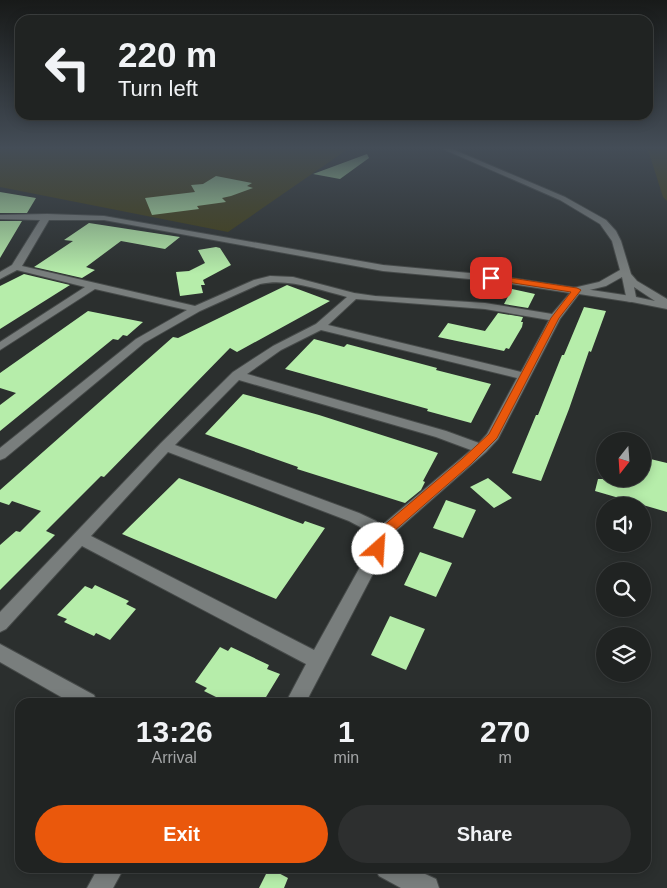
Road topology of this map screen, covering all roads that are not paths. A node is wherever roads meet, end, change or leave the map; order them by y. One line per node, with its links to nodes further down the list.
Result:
1 (544, 190): 5 (street)
2 (47, 216): 3 (street); 4 (street); 8 (street)
3 (0, 217)
4 (16, 267): 6 (street); 7 (street)
5 (625, 273): 8 (street); 10 (street); 11 (street)
6 (0, 276)
7 (92, 286): 12 (street); 15 (street)
8 (577, 290): 10 (street); 13 (street)
9 (354, 296): 12 (street); 13 (street); 14 (street)
10 (631, 299): 11 (street)
11 (667, 305)
12 (196, 309): 20 (street)
13 (555, 318): 17 (street)
14 (320, 326): 16 (street); 17 (street)
15 (0, 347)
16 (237, 375): 18 (street); 19 (street)
17 (523, 376): 19 (street)
18 (166, 446): 21 (street); 22 (street)
19 (480, 449): 21 (street)
20 (0, 455)
21 (380, 536): 25 (street)
22 (80, 538): 23 (street); 25 (street)
23 (0, 624)
24 (0, 652): 26 (street)
25 (318, 661): 27 (street)
26 (80, 698)
27 (298, 698)
28 (109, 873): 30 (street)
29 (397, 873): 31 (street)
30 (99, 888)
31 (426, 888)

